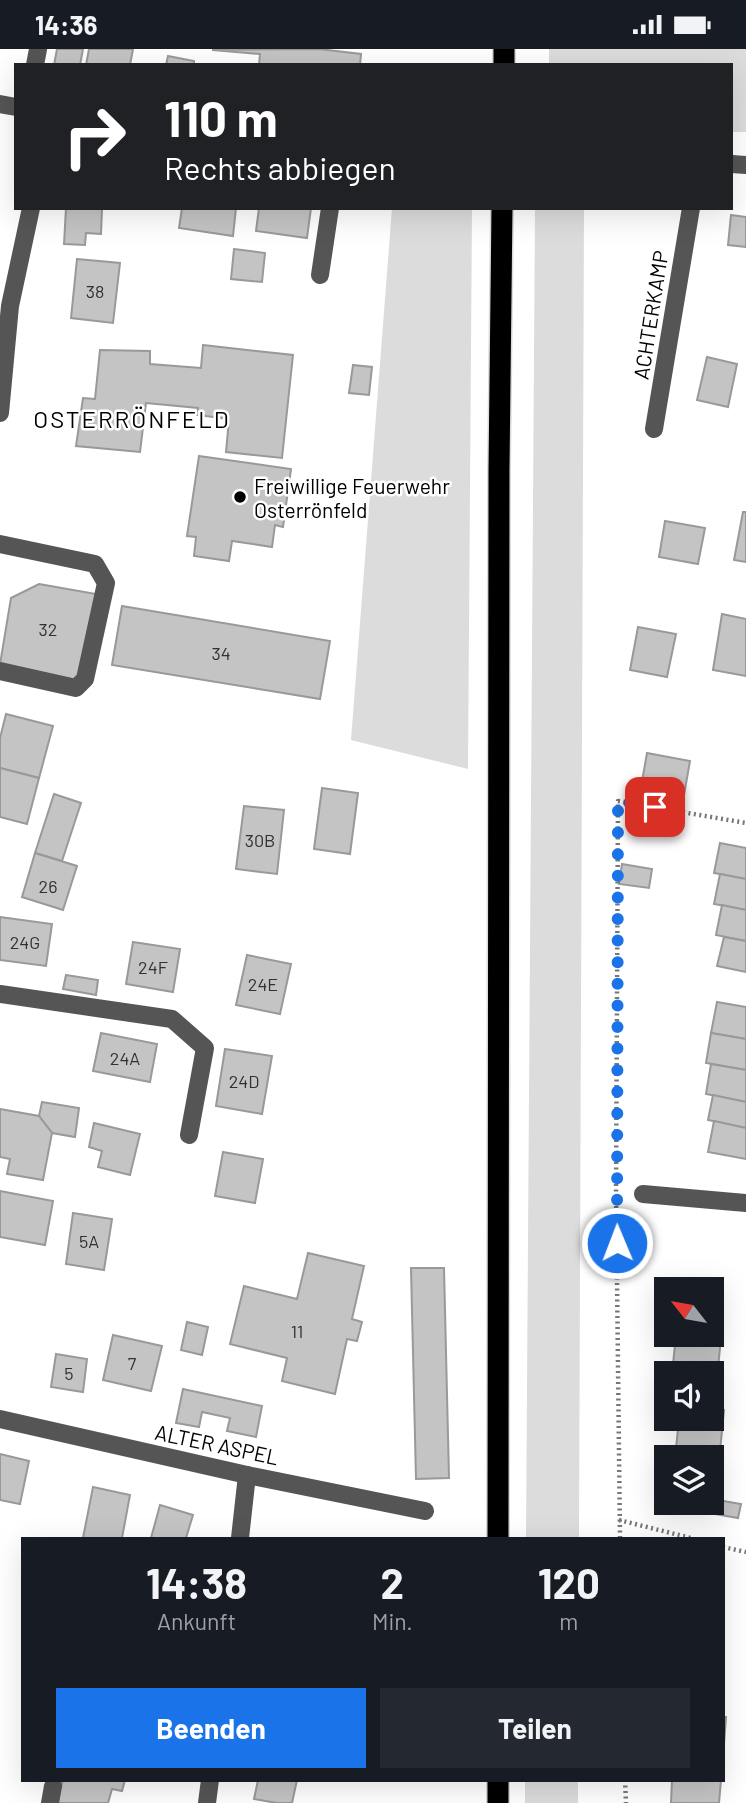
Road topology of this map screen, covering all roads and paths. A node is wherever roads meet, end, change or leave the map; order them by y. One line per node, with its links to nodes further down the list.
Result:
1 (31, 210): 6 (street)
2 (330, 210): 5 (street)
3 (502, 210): 20 (highway)
4 (691, 210): 7 (street, ACHTERKAMP)
5 (320, 275)
6 (0, 413)
7 (654, 429)
8 (0, 544): 9 (street)
9 (0, 671)
10 (746, 823): 18 (path)
11 (0, 994): 12 (street)
12 (189, 1135)
13 (643, 1194): 14 (street)
14 (746, 1203)
15 (0, 1419): 16 (street, ALTER ASPEL)
16 (247, 1475): 17 (street, ALTER ASPEL); 19 (street)
17 (425, 1511)
18 (619, 1520): 21 (path); 22 (path)
19 (240, 1537)
20 (498, 1537)
21 (620, 1537)
22 (687, 1537)
23 (725, 1547): 24 (path)
24 (746, 1552)
25 (210, 1782): 28 (street)
26 (498, 1782): 29 (highway)
27 (625, 1782): 30 (path)
28 (207, 1803)
29 (498, 1803)
30 (626, 1803)

